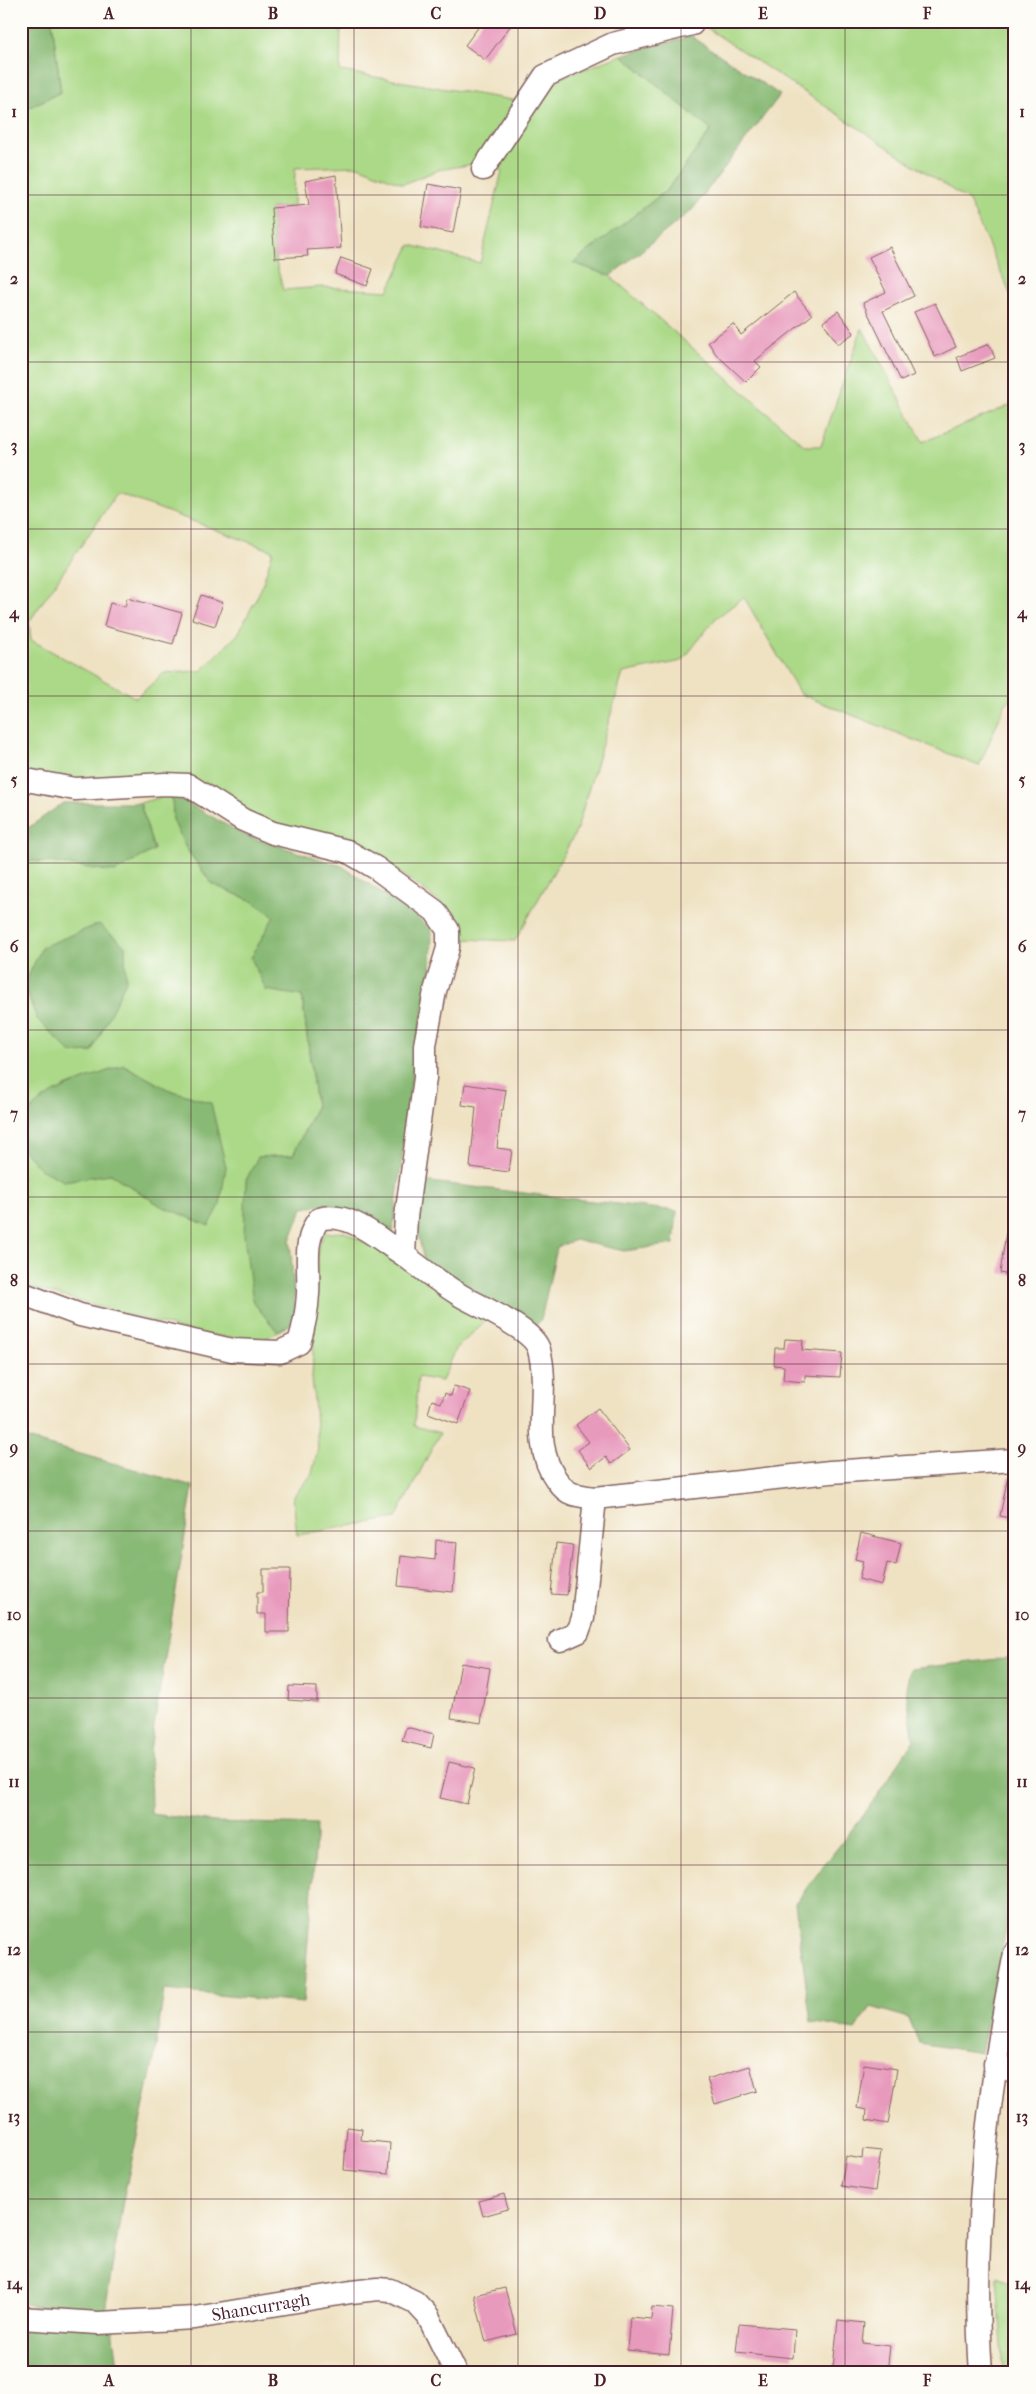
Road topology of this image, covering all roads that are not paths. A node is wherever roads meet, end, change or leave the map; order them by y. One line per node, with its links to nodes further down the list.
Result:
1 (692, 24): 2 (street)
2 (483, 169)
3 (21, 779): 4 (street)
4 (404, 1256): 5 (street); 7 (street)
5 (21, 1293)
6 (1015, 1460): 7 (street)
7 (595, 1498): 8 (street)
8 (560, 1640)
9 (1015, 1954): 10 (street)
10 (1005, 2068): 13 (street)
11 (21, 2318): 12 (street, Shancurragh)
12 (456, 2373)
13 (981, 2373)

